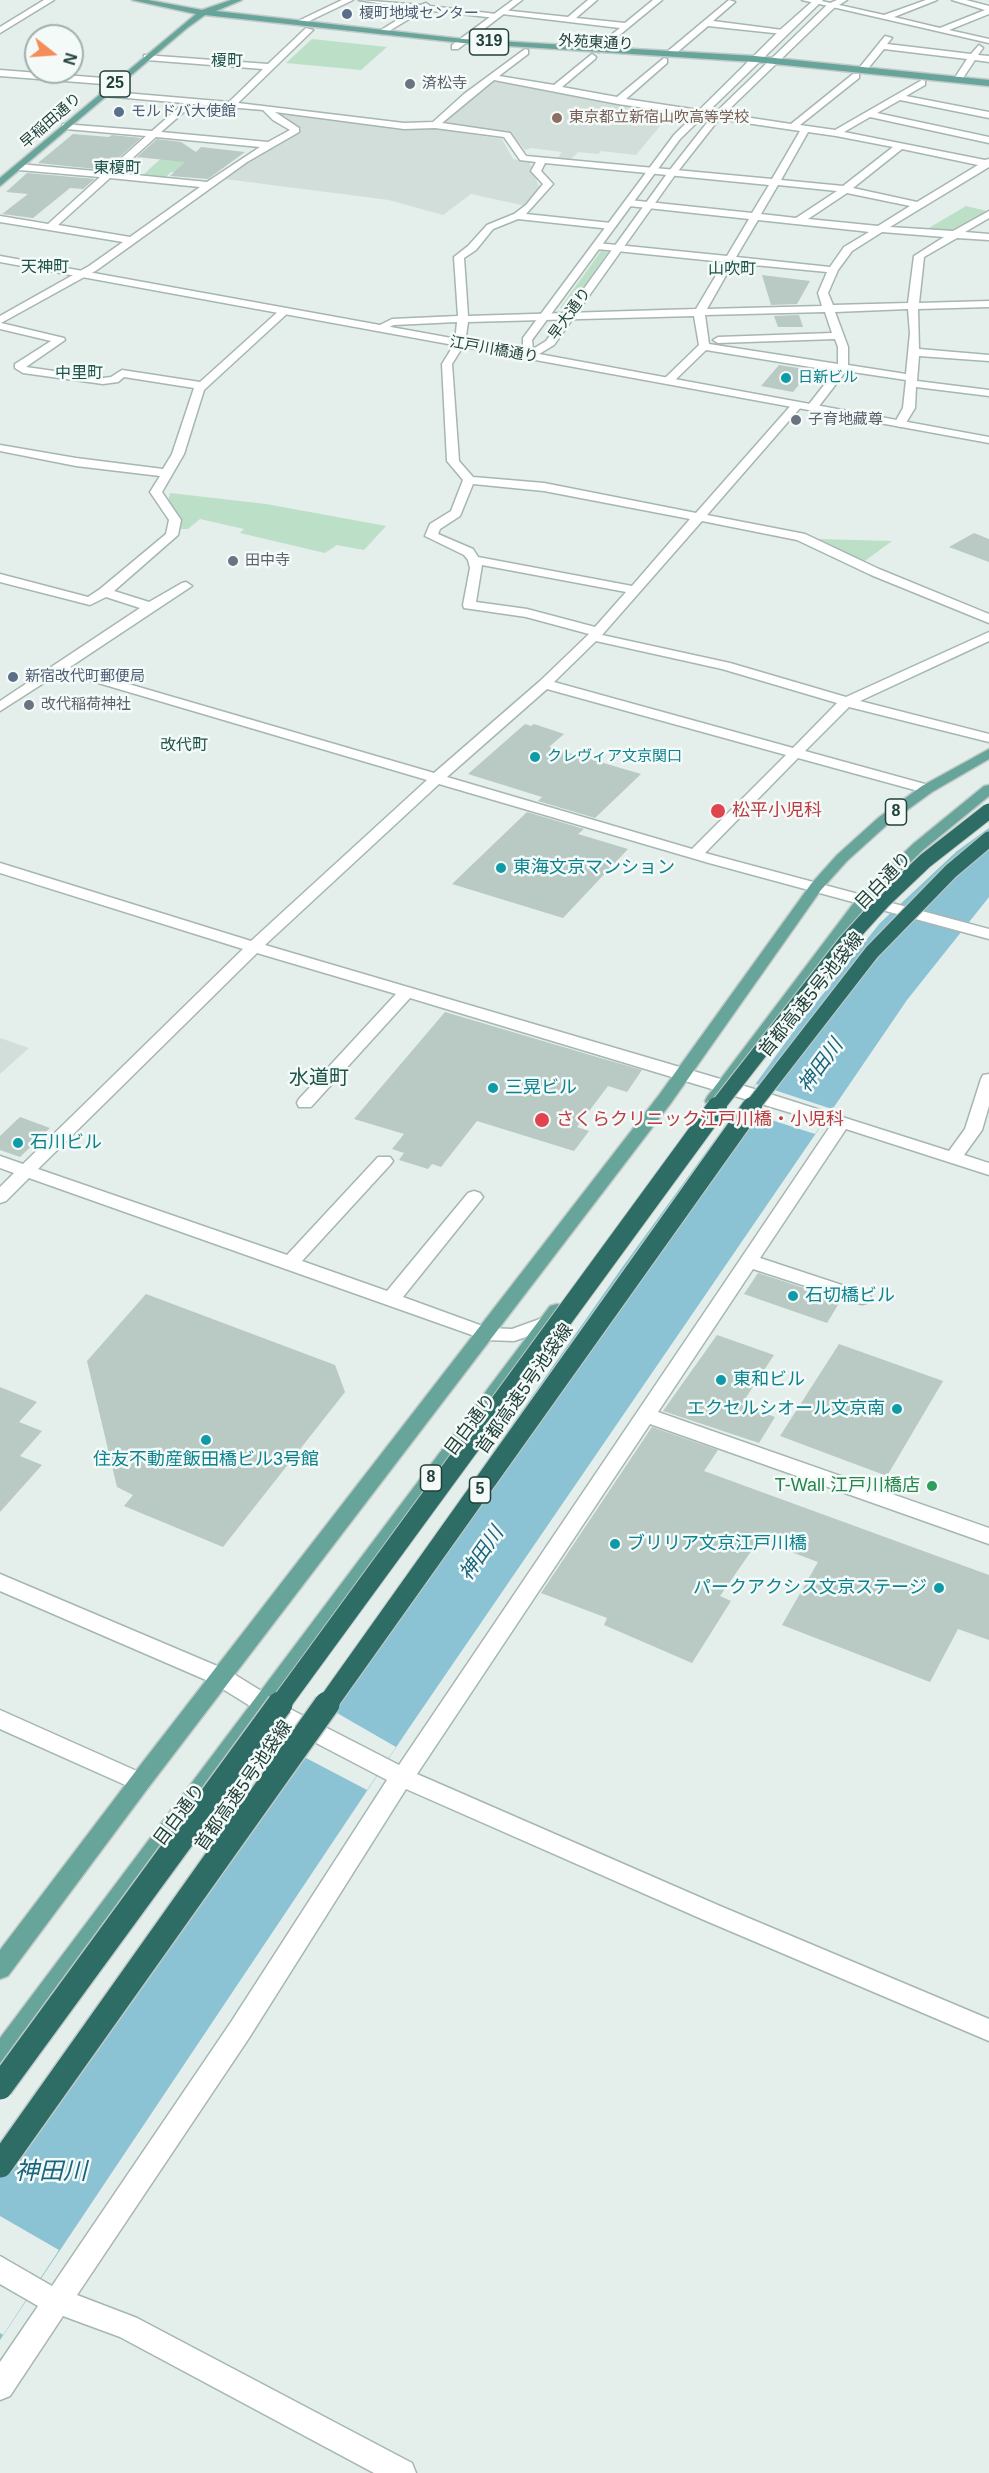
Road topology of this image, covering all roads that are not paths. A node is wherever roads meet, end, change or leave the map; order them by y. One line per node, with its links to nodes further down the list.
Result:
1 (50, 0): 32 (street)
2 (136, 0): 15 (main road, 外苑東通り / 319)
3 (217, 0): 21 (main road)
4 (238, 0): 22 (main road, 早稲田通り / 25)
5 (349, 0): 26 (street)
6 (363, 0): 19 (street)
7 (433, 0): 19 (street)
8 (518, 0): 23 (street)
9 (593, 0): 25 (street)
10 (658, 0): 29 (street)
11 (717, 0): 16 (street)
12 (843, 0): 18 (street, 早大通り)
13 (933, 0): 24 (street)
14 (956, 0): 20 (street)
15 (154, 1): 21 (main road, 外苑東通り / 319)
16 (734, 1): 28 (street)
17 (813, 1): 18 (street); 34 (street, 早大通り)
18 (831, 6): 24 (street); 48 (street, 早大通り)
19 (423, 7): 23 (street); 33 (street)
20 (989, 9): 31 (street)
21 (188, 10): 22 (main road, 外苑東通り / 319); 37 (main road)
22 (203, 13): 26 (main road, 外苑東通り / 319); 30 (main road, 外苑東通り / 319); 42 (main road, 早稲田通り / 25)
23 (499, 14): 25 (street); 35 (street)
24 (884, 18): 27 (street)
25 (569, 20): 29 (street)
26 (300, 22): 33 (main road, 外苑東通り / 319)
27 (901, 22): 31 (street); 38 (street)
28 (706, 23): 34 (street); 44 (street)
29 (627, 26): 40 (street)
30 (309, 30): 39 (main road, 外苑東通り / 319); 49 (street)
31 (941, 30): 36 (street)
32 (0, 31)
33 (384, 32): 35 (main road, 外苑東通り / 319)
34 (783, 32): 47 (street, 早大通り)
35 (463, 40): 39 (street); 40 (main road, 外苑東通り / 319)
36 (988, 40): 45 (street)
37 (149, 42)
38 (882, 46): 45 (street); 51 (street)
39 (454, 47): 41 (main road, 外苑東通り / 319)
40 (599, 49): 44 (main road, 外苑東通り / 319)
41 (525, 52): 43 (main road, 外苑東通り / 319); 52 (street)
42 (147, 57): 49 (street); 59 (main road, 早稲田通り / 25)
43 (592, 57): 44 (main road, 外苑東通り / 319); 57 (street)
44 (668, 57): 47 (main road, 外苑東通り / 319); 62 (street)
45 (973, 57): 46 (street); 53 (street)
46 (989, 59)
47 (752, 62): 48 (main road, 外苑東通り / 319); 67 (street, 早大通り)
48 (772, 64): 51 (main road, 外苑東通り / 319); 68 (street, 早大通り)
49 (270, 67): 63 (street)
50 (0, 73): 54 (street)
51 (860, 73): 53 (main road, 外苑東通り / 319); 55 (main road, 外苑東通り / 319); 72 (street)
52 (493, 77): 57 (street); 70 (street)
53 (958, 79): 56 (main road, 外苑東通り / 319)
54 (102, 81)
55 (922, 83): 58 (main road, 外苑東通り / 319); 60 (street)
56 (989, 83)
57 (555, 89): 62 (street)
58 (989, 90)
59 (104, 93): 61 (street); 71 (main road, 早稲田通り / 25)
60 (900, 97): 65 (street); 66 (street)
61 (191, 101): 63 (street); 77 (street)
62 (618, 101): 67 (street)
63 (232, 104): 64 (street)
64 (266, 108): 70 (street); 79 (street)
65 (869, 114): 75 (street); 76 (street)
66 (987, 114): 69 (street)
67 (699, 115): 68 (street); 85 (street, 早大通り)
68 (716, 117): 72 (street); 86 (street, 早大通り)
69 (974, 120)
70 (435, 125): 82 (street)
71 (66, 126): 77 (street); 84 (main road, 早稲田通り / 25)
72 (794, 126): 74 (street)
73 (964, 126): 75 (street)
74 (806, 129): 76 (street); 89 (street)
75 (954, 132): 78 (street); 81 (street)
76 (836, 133): 80 (street)
77 (154, 134): 79 (street); 87 (street)
78 (989, 140)
79 (268, 145): 90 (street)
80 (899, 147): 81 (street); 91 (street)
81 (921, 151): 83 (street)
82 (542, 160): 85 (street); 96 (street)
83 (988, 163): 93 (street)
84 (19, 167): 87 (street); 88 (main road, 早稲田通り / 25)
85 (652, 171): 86 (street); 92 (street, 早大通り)
86 (672, 172): 89 (street); 94 (street, 早大通り)
87 (108, 175): 90 (street); 101 (street)
88 (0, 183)
89 (775, 183): 91 (street); 97 (street)
90 (211, 185): 105 (street)
91 (844, 189): 93 (street); 99 (street)
92 (629, 204): 94 (street); 100 (street, 早大通り)
93 (917, 205): 102 (street)
94 (649, 206): 97 (street); 107 (street, 早大通り)
95 (989, 214): 103 (street)
96 (517, 216): 100 (street); 119 (street)
97 (755, 216): 99 (street); 108 (street)
98 (0, 219): 101 (street)
99 (800, 220): 102 (street)
100 (611, 226): 106 (street, 早大通り)
101 (50, 227): 105 (street)
102 (877, 230): 103 (street); 110 (street)
103 (958, 235): 104 (street); 113 (street)
104 (989, 237)
105 (131, 240): 111 (street)
106 (597, 246): 107 (street); 118 (street, 早大通り)
107 (619, 248): 108 (street); 117 (street, 早大通り)
108 (730, 258): 110 (street); 116 (street)
109 (0, 259): 111 (street, 江戸川橋通り)
110 (833, 270): 114 (street)
111 (82, 274): 115 (street, 江戸川橋通り); 120 (street)
112 (989, 304): 113 (street)
113 (913, 307): 114 (street); 126 (street)
114 (829, 309): 116 (street); 123 (street)
115 (285, 311): 122 (street, 江戸川橋通り); 132 (street)
116 (699, 313): 117 (street); 125 (street)
117 (570, 315): 118 (street); 127 (street, 早大通り)
118 (545, 316): 119 (street); 127 (street, 早大通り)
119 (463, 319): 122 (street); 124 (street)
120 (0, 320)
121 (0, 326): 132 (street)
122 (379, 328): 124 (street, 江戸川橋通り)
123 (839, 336): 125 (street); 129 (street)
124 (460, 343): 127 (street, 江戸川橋通り); 141 (street)
125 (704, 343): 129 (street); 131 (street)
126 (914, 352): 128 (street); 130 (street)
127 (528, 356): 131 (street, 江戸川橋通り)
128 (989, 358)
129 (843, 368): 130 (street); 135 (street)
130 (910, 380): 133 (street); 136 (street)
131 (668, 381): 134 (street, 江戸川橋通り)
132 (203, 386): 139 (street)
133 (989, 393)
134 (797, 405): 135 (street, 江戸川橋通り); 143 (street)
135 (812, 408): 136 (street, 江戸川橋通り)
136 (900, 424): 137 (street, 江戸川橋通り)
137 (989, 440)
138 (0, 448): 139 (street)
139 (167, 473): 148 (street)
140 (552, 476): 142 (street)
141 (469, 480): 142 (street); 144 (street)
142 (517, 483): 143 (street)
143 (700, 518): 147 (street); 150 (street)
144 (474, 560): 147 (street); 151 (street)
145 (0, 578): 148 (street)
146 (186, 586): 149 (street)
147 (635, 590): 151 (street)
148 (105, 592): 149 (street)
149 (150, 607): 153 (street)
150 (989, 619)
151 (596, 635): 154 (street); 155 (street)
152 (989, 636): 155 (street)
153 (57, 667): 156 (street); 160 (street)
154 (545, 684): 158 (street); 160 (street)
155 (846, 702): 157 (street); 158 (street)
156 (0, 707)
157 (989, 738)
158 (797, 752): 161 (street); 165 (street)
159 (989, 753): 161 (main road, 8)
160 (436, 778): 165 (street); 170 (street)
161 (927, 789): 167 (main road, 8)
162 (989, 789): 168 (main road, 目白通り / 8)
163 (989, 811): 202 (highway, 首都高速5号池袋線 / 5, bridge)
164 (989, 839): 203 (highway, 首都高速5号池袋線 / 5, bridge)
165 (695, 854): 167 (street)
166 (0, 868): 170 (street)
167 (816, 887): 168 (street); 172 (main road, 8)
168 (864, 899): 169 (street); 174 (main road, 目白通り / 8)
169 (989, 934)
170 (254, 947): 171 (street); 182 (street)
171 (407, 992): 172 (street); 175 (street)
172 (684, 1074): 174 (street); 190 (main road, 8)
173 (989, 1079): 177 (street)
174 (724, 1086): 176 (street); 189 (main road, 目白通り / 8)
175 (305, 1103)
176 (838, 1121): 178 (street); 185 (street)
177 (981, 1130): 178 (street)
178 (953, 1158): 181 (street)
179 (384, 1161): 186 (street)
180 (0, 1162): 182 (street)
181 (989, 1169)
182 (26, 1171): 183 (street); 186 (street)
183 (0, 1197)
184 (474, 1197): 188 (street)
185 (749, 1261): 187 (street); 191 (street)
186 (290, 1263): 188 (street)
187 (862, 1298)
188 (391, 1299): 190 (street)
189 (548, 1322): 190 (street); 195 (main road, 目白通り / 8)
190 (486, 1334): 194 (main road, 8)
191 (646, 1415): 192 (street); 197 (street)
192 (989, 1536)
193 (0, 1582): 194 (street)
194 (221, 1677): 195 (street); 198 (main road, 8)
195 (264, 1703): 197 (street); 201 (main road, 目白通り / 8)
196 (0, 1719): 198 (street)
197 (395, 1774): 200 (street); 205 (street)
198 (140, 1782): 199 (main road, 8)
199 (0, 1969)
200 (989, 2030)
201 (0, 2057)
202 (0, 2087)
203 (0, 2165)
204 (0, 2269): 205 (street)
205 (48, 2297): 206 (street); 207 (street)
206 (0, 2386)
207 (402, 2473)

